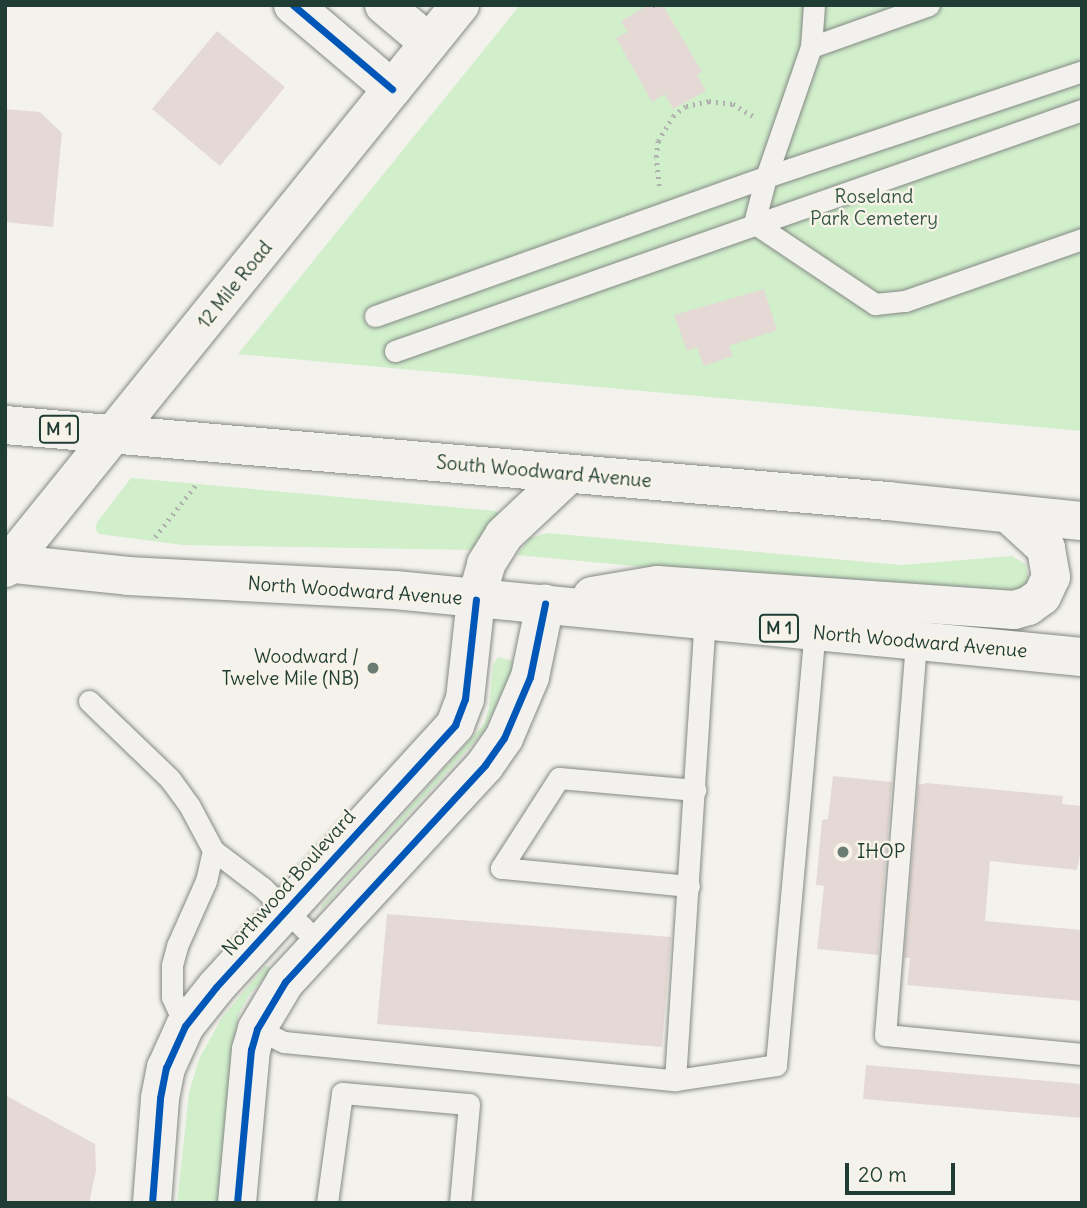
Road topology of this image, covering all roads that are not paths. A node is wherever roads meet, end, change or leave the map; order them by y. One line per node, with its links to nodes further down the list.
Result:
1 (293, 5): 9 (main road)
2 (384, 5): 6 (main road)
3 (460, 5): 6 (main road, 12 Mile Road)
4 (814, 5): 7 (lane)
5 (929, 5): 7 (lane)
6 (429, 43): 9 (main road, 12 Mile Road)
7 (811, 47): 11 (lane)
8 (1082, 71): 11 (lane)
9 (392, 89): 17 (main road, 12 Mile Road)
10 (1082, 110): 12 (lane)
11 (766, 177): 12 (lane); 14 (lane)
12 (754, 223): 13 (lane); 15 (lane)
13 (1082, 239)
14 (375, 317)
15 (395, 351)
16 (5, 425): 17 (main road, South Woodward Avenue / M 1)
17 (113, 434): 18 (main road, South Woodward Avenue / M 1); 21 (main road, 12 Mile Road)
18 (568, 475): 19 (main road, South Woodward Avenue / M 1); 22 (main road, Northwood Boulevard)
19 (1009, 514): 20 (main road, South Woodward Avenue / M 1); 23 (main road)
20 (1082, 521)
21 (7, 565): 22 (main road, North Woodward Avenue / M 1)
22 (476, 600): 23 (main road, North Woodward Avenue / M 1); 32 (main road, Northwood Boulevard)
23 (545, 604): 24 (main road, North Woodward Avenue / M 1); 33 (main road)
24 (705, 621): 25 (main road, North Woodward Avenue / M 1); 29 (lane)
25 (815, 632): 26 (main road, North Woodward Avenue / M 1); 37 (lane)
26 (916, 642): 27 (main road, North Woodward Avenue / M 1); 36 (lane)
27 (1082, 657)
28 (89, 701): 30 (lane)
29 (695, 790): 31 (lane); 31 (lane)
30 (213, 850): 32 (lane); 34 (lane)
31 (689, 886): 37 (lane)
32 (286, 909): 33 (lane); 34 (main road, Northwood Boulevard)
33 (320, 944): 35 (main road)
34 (185, 1026): 38 (main road, Northwood Boulevard)
35 (257, 1029): 37 (lane); 39 (main road)
36 (1082, 1054)
37 (675, 1080)
38 (152, 1203)
39 (237, 1203)
40 (327, 1203): 41 (lane)
41 (460, 1203)

